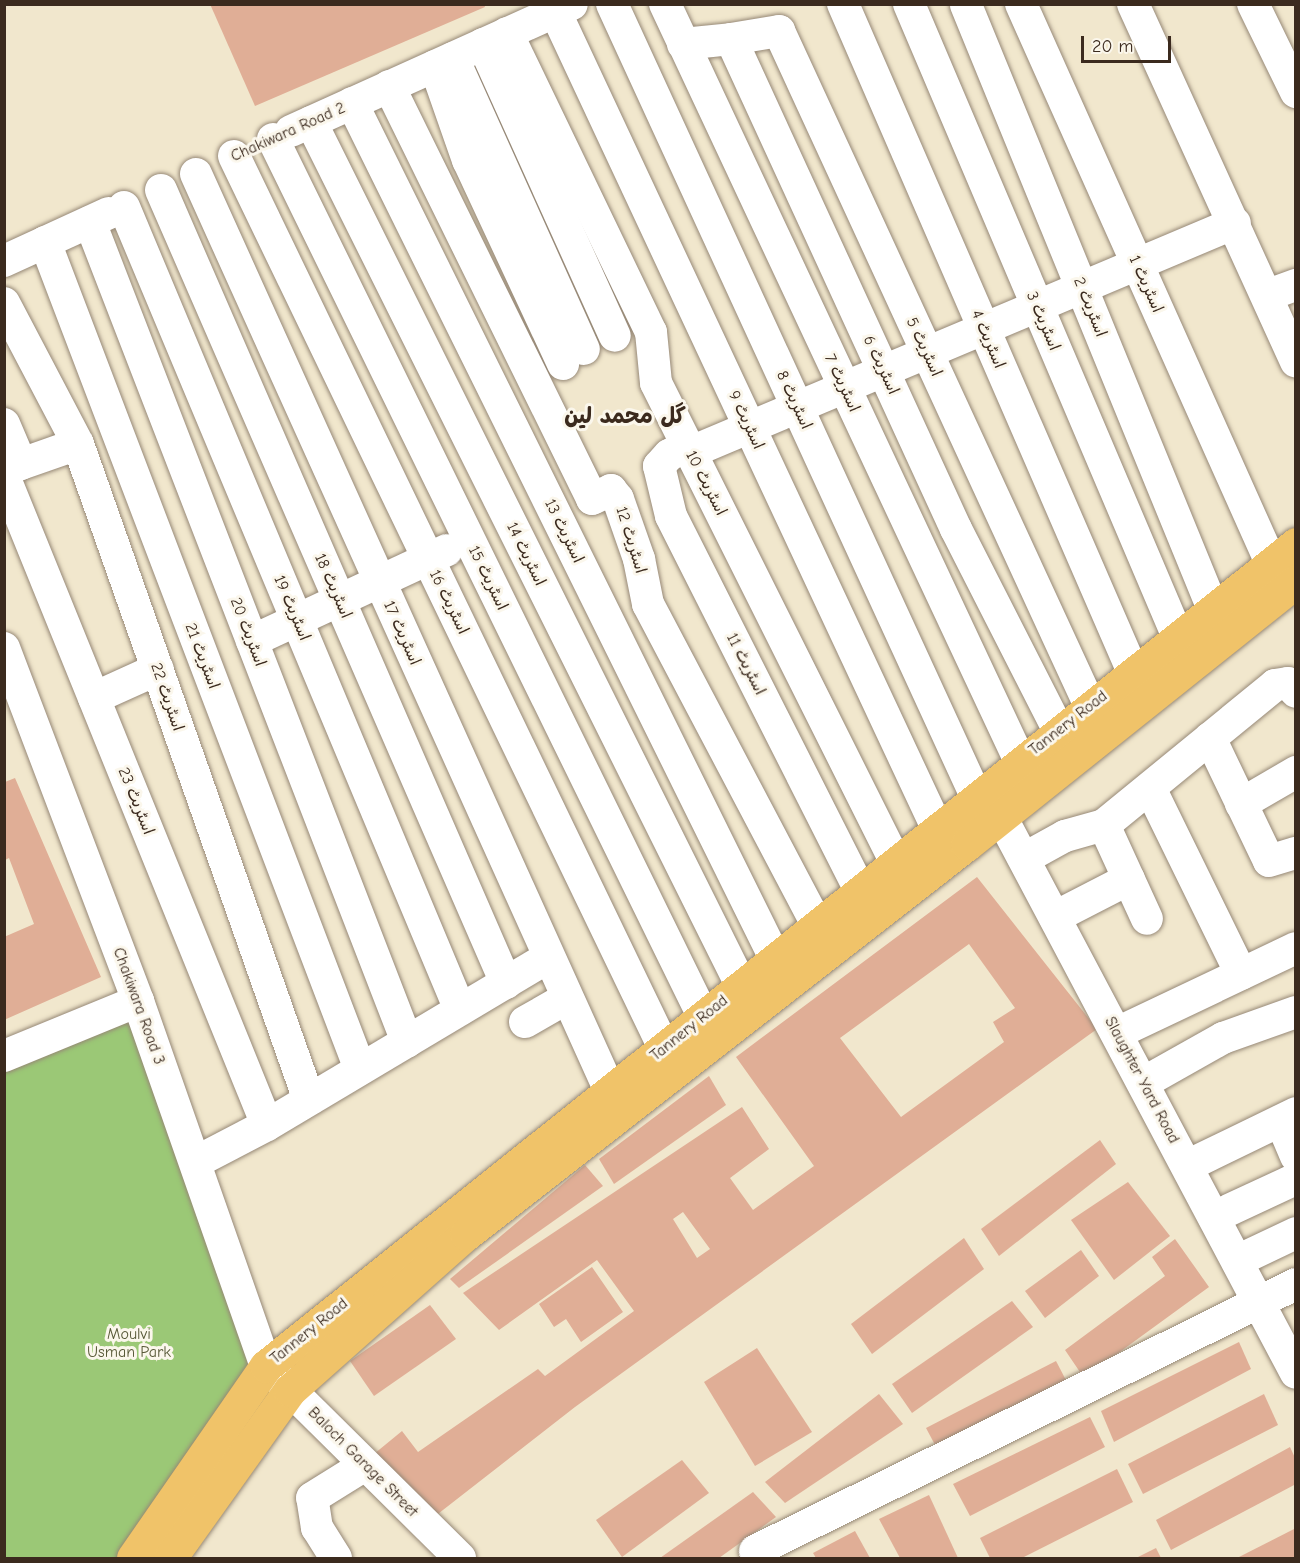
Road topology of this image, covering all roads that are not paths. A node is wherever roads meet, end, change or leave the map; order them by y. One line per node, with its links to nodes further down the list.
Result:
1 (612, 4): 41 (street, اسٹریٹ 8)
2 (665, 4): 14 (street, اسٹریٹ 7)
3 (843, 4): 34 (street, اسٹریٹ 4)
4 (909, 4): 33 (street, اسٹریٹ 3)
5 (952, 4): 10 (street)
6 (986, 4): 10 (street)
7 (1022, 4): 29 (street, اسٹریٹ 1)
8 (1133, 4): 26 (street)
9 (1252, 4): 17 (street)
10 (966, 5): 30 (street, اسٹریٹ 2)
11 (565, 7): 12 (street, Chakiwara Road 2); 43 (street, اسٹریٹ 9)
12 (504, 27): 15 (street, Chakiwara Road 2); 35 (street); 45 (street, اسٹریٹ 10)
13 (731, 39): 14 (street); 36 (street, اسٹریٹ 5); 39 (street, اسٹریٹ 6)
14 (683, 44): 40 (street, اسٹریٹ 7)
15 (444, 62): 16 (street, Chakiwara Road 2); 37 (street)
16 (389, 86): 18 (street, Chakiwara Road 2); 48 (street, اسٹریٹ 12)
17 (1296, 92)
18 (352, 103): 19 (street, Chakiwara Road 2); 49 (street, اسٹریٹ 13)
19 (311, 122): 20 (street, Chakiwara Road 2); 51 (street, اسٹریٹ 14)
20 (273, 139): 21 (street, Chakiwara Road 2); 53 (street, اسٹریٹ 15)
21 (234, 156): 22 (street, Chakiwara Road 2); 54 (street, اسٹریٹ 16)
22 (196, 174): 23 (street, Chakiwara Road 2); 56 (street, اسٹریٹ 17)
23 (161, 190): 24 (street, Chakiwara Road 2); 57 (street, اسٹریٹ 18)
24 (124, 207): 25 (street, Chakiwara Road 2); 59 (street, اسٹریٹ 19)
25 (90, 222): 27 (street, Chakiwara Road 2); 62 (street, اسٹریٹ 20)
26 (1234, 223): 29 (street); 31 (street)
27 (45, 242): 28 (street, Chakiwara Road 2); 65 (street, اسٹریٹ 21)
28 (4, 261)
29 (1137, 264): 30 (street); 55 (street, اسٹریٹ 1)
30 (1082, 288): 33 (street); 58 (street, اسٹریٹ 2)
31 (1282, 290): 38 (street)
32 (4, 303): 44 (street, اسٹریٹ 22)
33 (1037, 307): 34 (street); 61 (street, اسٹریٹ 3)
34 (984, 329): 36 (street); 66 (street, اسٹریٹ 4)
35 (615, 336)
36 (927, 353): 39 (street); 70 (street, اسٹریٹ 5)
37 (574, 357)
38 (1296, 362)
39 (884, 371): 40 (street); 50 (street, اسٹریٹ 6)
40 (845, 388): 41 (street); 52 (street, اسٹریٹ 7)
41 (798, 407): 43 (street); 76 (street, اسٹریٹ 8)
42 (4, 424): 46 (street, اسٹریٹ 23)
43 (750, 428): 45 (street); 80 (street, اسٹریٹ 9)
44 (78, 444): 46 (street); 67 (street, اسٹریٹ 22)
45 (689, 449): 47 (street); 83 (street, اسٹریٹ 10)
46 (9, 480): 69 (street, اسٹریٹ 23)
47 (661, 482): 48 (street); 85 (street, اسٹریٹ 11)
48 (605, 499): 49 (street); 60 (street, اسٹریٹ 12)
49 (557, 517): 51 (street); 64 (street, اسٹریٹ 13)
50 (956, 528): 52 (street); 71 (street, اسٹریٹ 6)
51 (516, 533): 53 (street); 94 (street, اسٹریٹ 14)
52 (919, 546): 73 (street, اسٹریٹ 7)
53 (475, 551): 54 (street); 99 (street, اسٹریٹ 15)
54 (428, 559): 56 (street); 103 (street, اسٹریٹ 16)
55 (1287, 563): 58 (main road, Tannery Road); 78 (main road, Tannery Road)
56 (379, 582): 57 (street); 90 (street, اسٹریٹ 17)
57 (340, 602): 59 (street); 93 (street, اسٹریٹ 18)
58 (1213, 609): 61 (main road, Tannery Road)
59 (297, 621): 62 (street); 97 (street, اسٹریٹ 19)
60 (660, 625): 64 (street); 88 (street, اسٹریٹ 12)
61 (1178, 637): 66 (main road, Tannery Road)
62 (254, 646): 65 (street); 102 (street, اسٹریٹ 20)
63 (4, 648): 96 (street, Chakiwara Road 3)
64 (621, 648): 91 (street, اسٹریٹ 13)
65 (205, 664): 67 (street); 105 (street, اسٹریٹ 21)
66 (1133, 672): 70 (main road, Tannery Road)
67 (159, 673): 69 (street); 108 (street, اسٹریٹ 22)
68 (1296, 692): 72 (street)
69 (94, 698): 110 (street, اسٹریٹ 23)
70 (1090, 706): 71 (main road, Tannery Road)
71 (1059, 731): 73 (main road, Tannery Road)
72 (1210, 738): 75 (street); 77 (street)
73 (1020, 761): 76 (main road, Tannery Road)
74 (1296, 772): 77 (street)
75 (1150, 788): 79 (street); 92 (street)
76 (981, 792): 78 (street, Slaughter Yard Road); 80 (main road, Tannery Road)
77 (1241, 804): 81 (street)
78 (1001, 817): 82 (street, Slaughter Yard Road); 122 (main road, Tannery Road)
79 (1104, 825): 82 (street); 84 (street)
80 (937, 828): 83 (main road, Tannery Road)
81 (1296, 853)
82 (1025, 858): 86 (street, Slaughter Yard Road)
83 (895, 861): 85 (main road, Tannery Road)
84 (1129, 879): 86 (street); 87 (street)
85 (860, 890): 88 (main road, Tannery Road)
86 (1055, 916): 101 (street, Slaughter Yard Road)
87 (1147, 919)
88 (817, 924): 91 (main road, Tannery Road)
89 (1296, 948): 92 (street)
90 (548, 958): 93 (street); 95 (street, اسٹریٹ 17)
91 (775, 958): 94 (main road, Tannery Road)
92 (1241, 974): 101 (street)
93 (506, 983): 97 (street)
94 (741, 986): 99 (main road, Tannery Road)
95 (567, 998): 100 (street); 107 (street, اسٹریٹ 17)
96 (138, 1001): 104 (street); 112 (street, Chakiwara Road 3)
97 (460, 1010): 102 (street)
98 (1296, 1012): 106 (street)
99 (703, 1016): 103 (main road, Tannery Road)
100 (525, 1022)
101 (1117, 1033): 106 (street, Slaughter Yard Road)
102 (407, 1042): 105 (street)
103 (664, 1048): 107 (main road, Tannery Road)
104 (4, 1056)
105 (360, 1069): 108 (street)
106 (1143, 1083): 113 (street, Slaughter Yard Road)
107 (610, 1091): 121 (main road, Tannery Road)
108 (309, 1100): 110 (street)
109 (1288, 1117): 111 (street); 113 (street)
110 (267, 1125): 112 (street)
111 (1296, 1156)
112 (196, 1162): 121 (street, Chakiwara Road 3)
113 (1187, 1166): 115 (street, Slaughter Yard Road)
114 (1296, 1179): 115 (street)
115 (1214, 1217): 117 (street, Slaughter Yard Road)
116 (1296, 1233): 117 (street)
117 (1237, 1261): 119 (street, Slaughter Yard Road)
118 (1296, 1284): 119 (street)
119 (1259, 1302): 120 (street, Slaughter Yard Road); 124 (street)
120 (1293, 1361)
121 (266, 1366): 122 (street, Baloch Garage Street); 125 (main road, Tannery Road)
122 (290, 1390): 123 (street, Baloch Garage Street); 126 (main road, Tannery Road)
123 (365, 1465): 127 (street); 128 (street, Baloch Garage Street)
124 (755, 1551)
125 (133, 1558)
126 (170, 1558)
127 (336, 1558)
128 (460, 1558)

